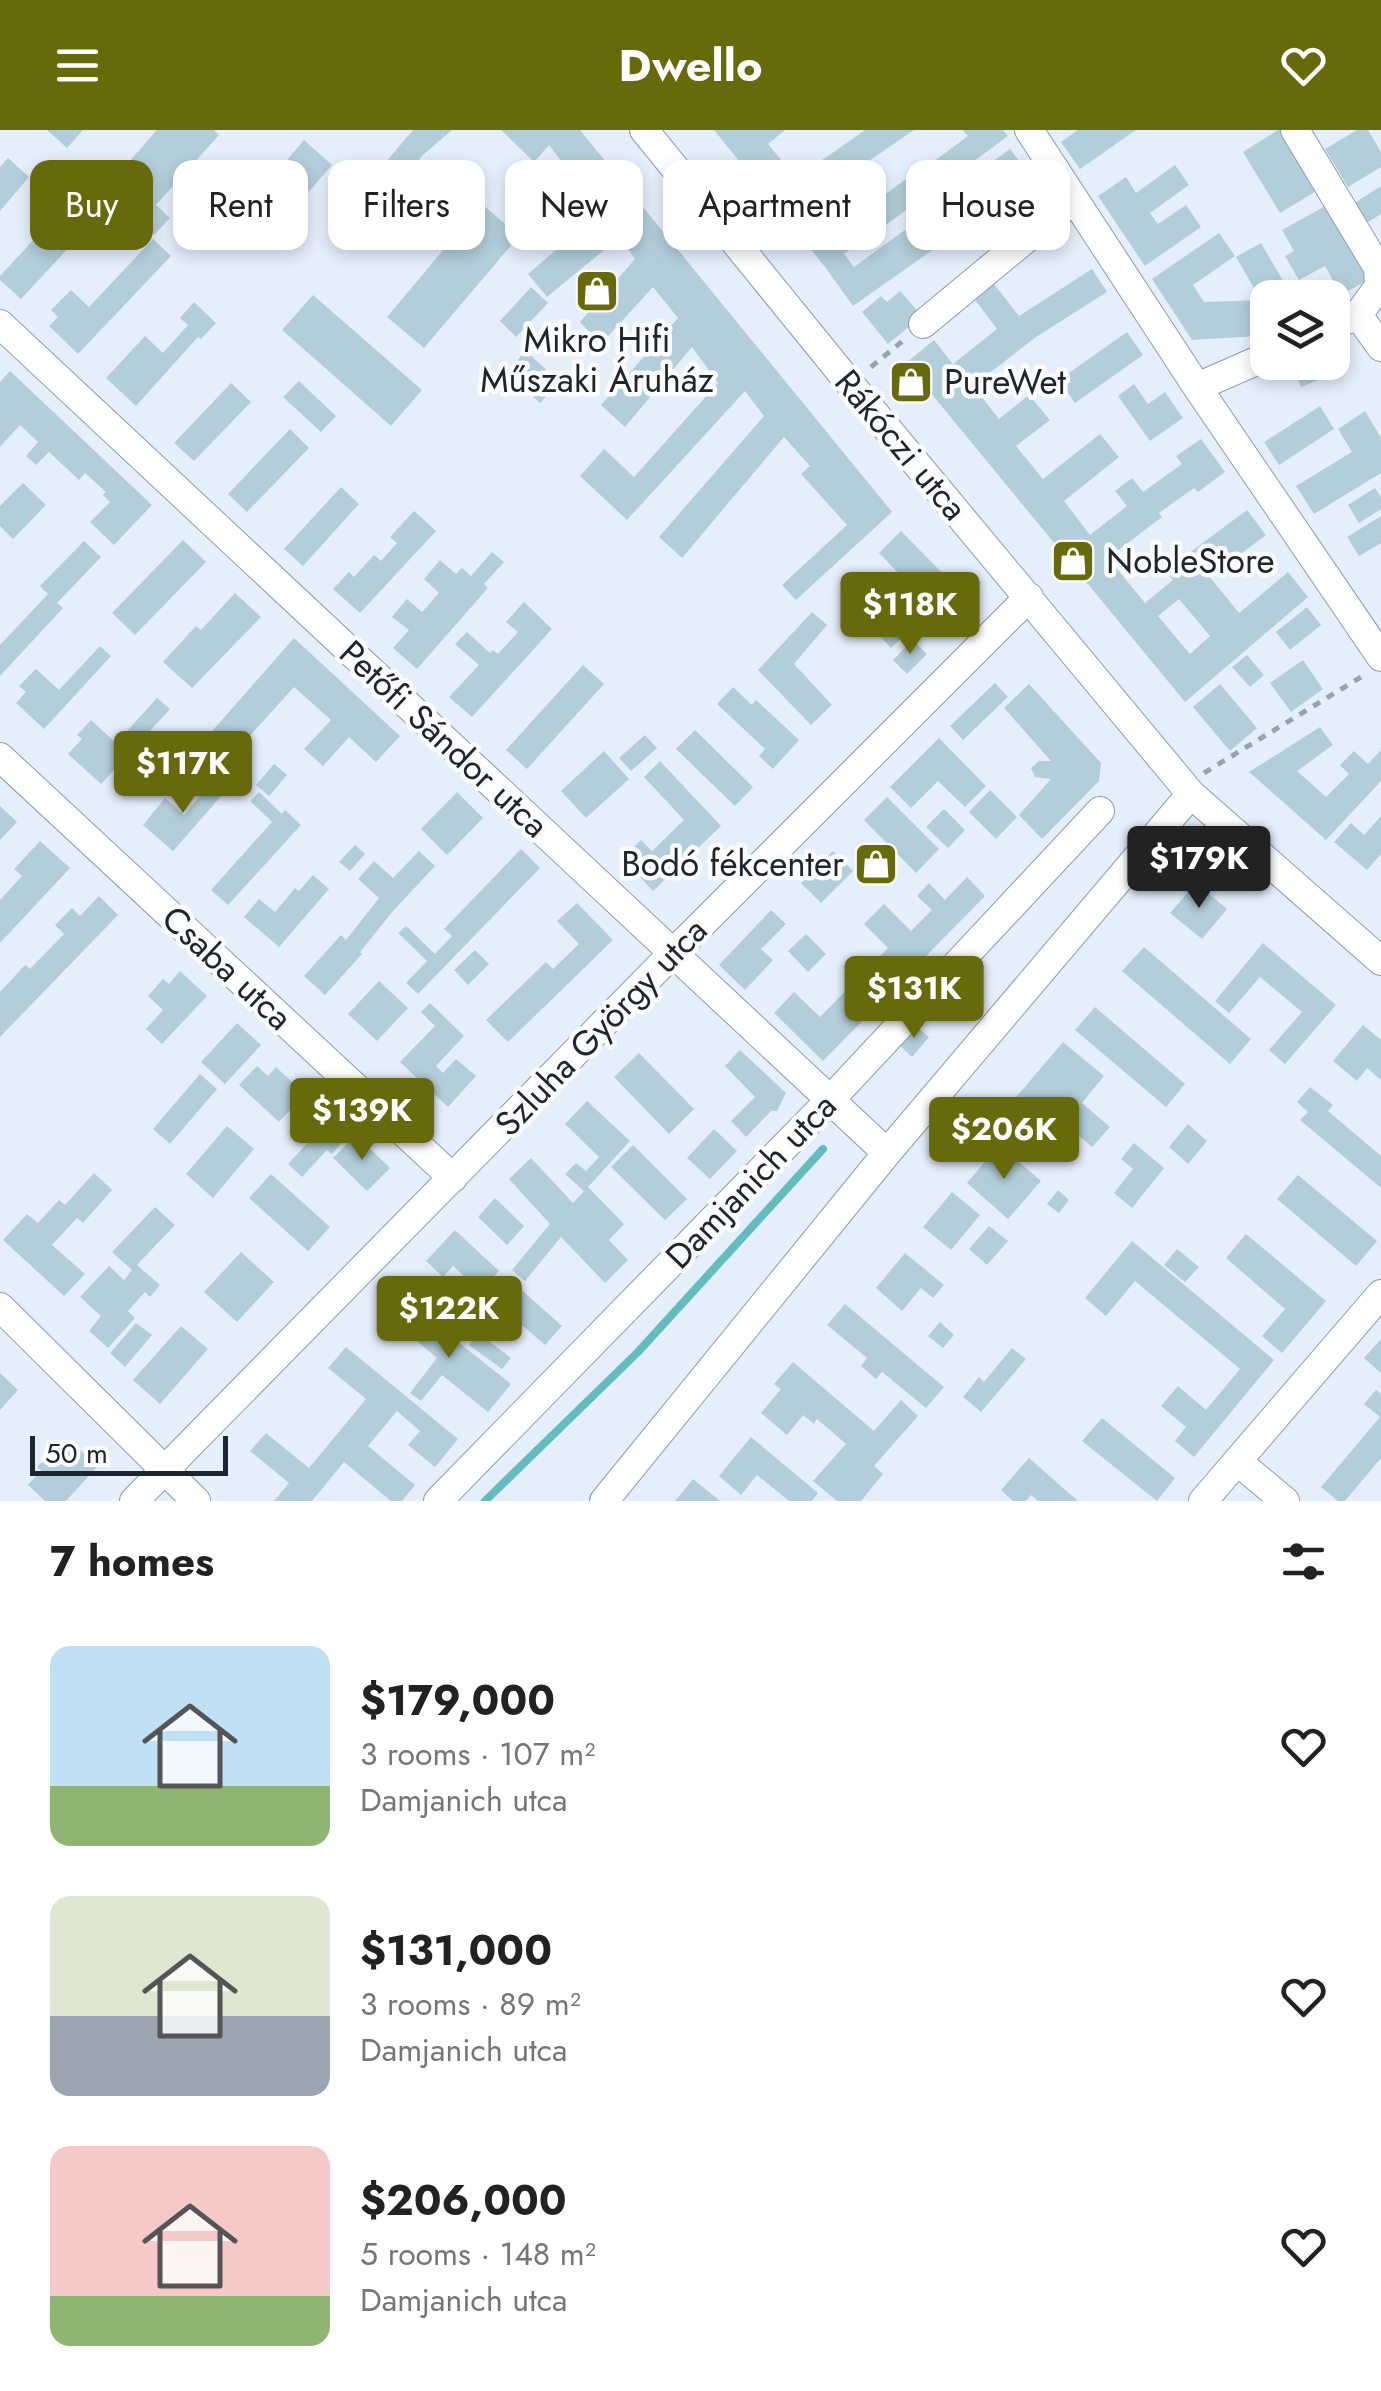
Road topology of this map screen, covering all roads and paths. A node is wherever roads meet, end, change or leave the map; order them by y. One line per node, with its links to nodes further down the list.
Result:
1 (644, 130): 11 (street, Rákóczi utca)
2 (1028, 130): 4 (street)
3 (1295, 130): 5 (street)
4 (1074, 199): 7 (street); 12 (street)
5 (1350, 316)
6 (0, 324): 19 (street, Petőfi Sándor utca)
7 (922, 324): 11 (path)
8 (1350, 324): 9 (street)
9 (1381, 346)
10 (1250, 364): 12 (street)
11 (850, 384): 13 (street, Rákóczi utca)
12 (1197, 387): 14 (street)
13 (1029, 597): 17 (street, Rákóczi utca); 19 (street, Szluha György utca)
14 (1381, 657)
15 (1381, 664): 17 (path)
16 (0, 757): 23 (street, Csaba utca)
17 (1188, 789): 20 (street, Rákóczi utca); 22 (street)
18 (1100, 811): 21 (street, Damjanich utca)
19 (673, 953): 21 (street, Petőfi Sándor utca); 23 (street, Szluha György utca)
20 (1381, 961)
21 (830, 1100): 22 (street, Petőfi Sándor utca); 30 (street, Damjanich utca)
22 (888, 1154): 31 (street)
23 (454, 1178): 27 (street, Szluha György utca)
24 (1381, 1294): 26 (street)
25 (0, 1308): 27 (street)
26 (1238, 1461): 32 (street); 33 (street)
27 (165, 1469): 28 (street, Szluha György utca); 29 (street)
28 (134, 1501)
29 (196, 1501)
30 (438, 1501)
31 (604, 1501)
32 (1203, 1501)
33 (1285, 1501)

